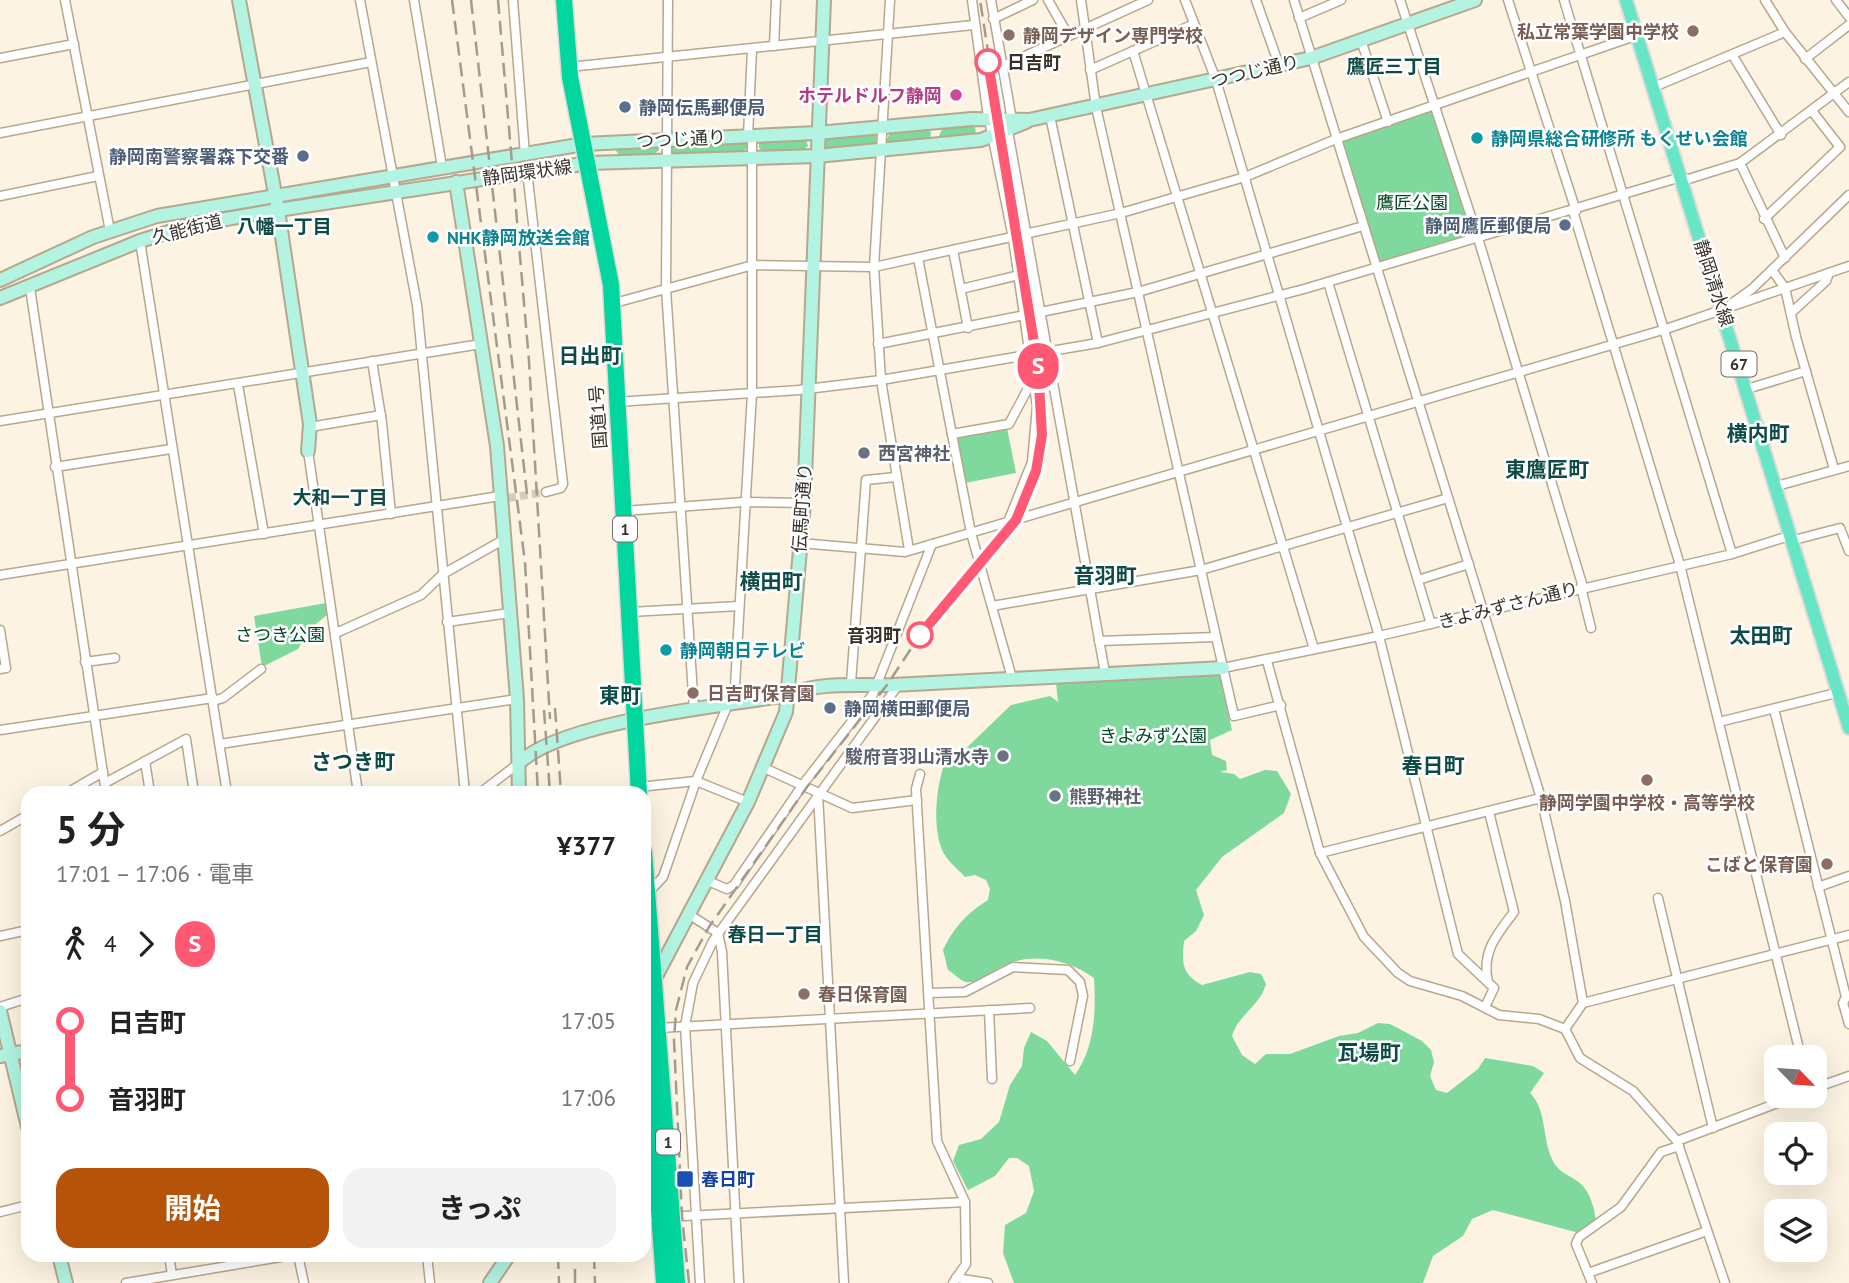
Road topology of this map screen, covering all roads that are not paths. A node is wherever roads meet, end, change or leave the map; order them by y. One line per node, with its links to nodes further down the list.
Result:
1 (65, 0): 42 (street)
2 (239, 0): 60 (street)
3 (360, 0): 52 (street)
4 (414, 0): 90 (street)
5 (513, 0): 83 (street)
6 (564, 0): 54 (highway, 国道1号 / 1)
7 (668, 0): 47 (street)
8 (776, 0): 43 (street)
9 (824, 0): 41 (street, 伝馬町通り)
10 (890, 0): 37 (street)
11 (972, 0): 33 (street)
12 (991, 0): 30 (street)
13 (1032, 0): 30 (street)
14 (1048, 0): 38 (street)
15 (1081, 0): 35 (street)
16 (1148, 0): 35 (street)
17 (1185, 0): 31 (street)
18 (1256, 0): 53 (street)
19 (1294, 0): 29 (street)
20 (1340, 0): 29 (street)
21 (1400, 0): 32 (street)
22 (1475, 0): 32 (street, つつじ通り)
23 (1508, 0): 57 (street)
24 (1564, 0): 46 (street)
25 (1626, 0): 39 (main road, 静岡清水線 / 67)
26 (1765, 0): 36 (street)
27 (1836, 0): 28 (street)
28 (1849, 17)
29 (1299, 18): 50 (street)
30 (993, 19): 55 (street)
31 (1194, 24): 45 (street); 58 (street)
32 (1408, 24): 40 (street, つつじ通り); 64 (street)
33 (973, 25): 37 (street); 70 (street)
34 (1849, 25): 51 (street)
35 (1085, 27): 38 (street); 56 (street)
36 (1785, 32): 48 (street); 51 (street)
37 (888, 35): 41 (street); 73 (street)
38 (1068, 35): 55 (street)
39 (1638, 35): 46 (street); 61 (main road, 静岡清水線 / 67)
40 (1361, 40): 50 (street, つつじ通り); 71 (street)
41 (822, 42): 43 (street); 75 (street, 伝馬町通り)
42 (74, 44): 49 (street); 69 (street)
43 (774, 46): 44 (street)
44 (752, 49): 47 (street); 77 (street)
45 (1133, 51): 56 (street); 63 (street)
46 (1581, 53): 57 (street); 98 (street)
47 (667, 56): 54 (street); 79 (street)
48 (1733, 56): 61 (street); 76 (street)
49 (0, 58)
50 (1311, 58): 53 (street, つつじ通り); 80 (street)
51 (1805, 59): 62 (street)
52 (371, 62): 60 (street); 93 (street)
53 (1279, 65): 58 (street, つつじ通り)
54 (569, 67): 81 (highway, 国道1号 / 1)
55 (1001, 68): 72 (street)
56 (1090, 70): 65 (street)
57 (1531, 71): 64 (street); 104 (street)
58 (1216, 80): 63 (street, つつじ通り); 94 (street)
59 (1849, 82): 62 (street)
60 (255, 85): 69 (street); 99 (street)
61 (1654, 87): 95 (main road, 静岡清水線 / 67)
62 (1834, 93): 66 (street); 67 (street)
63 (1148, 95): 65 (street, つつじ通り); 102 (street)
64 (1435, 105): 71 (street); 111 (street)
65 (1096, 107): 68 (street, つつじ通り); 105 (street)
66 (1812, 111): 76 (street); 106 (street)
67 (1849, 112)
68 (1050, 116): 72 (street, つつじ通り); 107 (street)
69 (86, 117): 74 (street); 92 (street)
70 (989, 120): 72 (street, つつじ通り); 73 (street, つつじ通り); 78 (street)
71 (1388, 122): 80 (street)
72 (1010, 125): 78 (street, つつじ通り); 110 (street)
73 (881, 128): 75 (street, つつじ通り); 82 (street)
74 (0, 133)
75 (817, 134): 77 (street, つつじ通り); 84 (street, 伝馬町通り)
76 (1781, 135): 88 (street)
77 (750, 136): 79 (street, つつじ通り); 85 (street)
78 (994, 137): 82 (street, つつじ通り); 112 (street)
79 (666, 139): 81 (street, つつじ通り); 86 (street)
80 (1336, 139): 94 (street); 108 (street)
81 (584, 144): 83 (street, 静岡環状線); 87 (highway, 国道1号 / 1)
82 (881, 152): 84 (street, つつじ通り); 121 (street)
83 (525, 155): 89 (street, 静岡環状線)
84 (817, 156): 85 (street, つつじ通り); 119 (street, 伝馬町通り)
85 (752, 158): 86 (street, つつじ通り); 118 (street)
86 (666, 162): 87 (street, つつじ通り); 131 (street)
87 (589, 163): 91 (street, 静岡環状線); 137 (highway, 国道1号 / 1)
88 (1740, 163): 95 (street); 106 (street)
89 (464, 164): 90 (street, 久能街道)
90 (442, 167): 93 (street, 久能街道)
91 (527, 171): 96 (street, 静岡環状線); 185 (street)
92 (97, 176): 101 (street); 109 (street)
93 (391, 176): 97 (street); 99 (street, 久能街道)
94 (1245, 177): 102 (street); 115 (street)
95 (1681, 179): 98 (street); 138 (main road, 静岡清水線 / 67)
96 (461, 181): 97 (street, 久能街道); 148 (street)
97 (394, 192): 103 (street, 久能街道); 151 (street)
98 (1624, 194): 104 (street); 144 (street)
99 (275, 195): 103 (street); 109 (street, 久能街道)
100 (1849, 195): 117 (street)
101 (0, 196)
102 (1179, 197): 105 (street); 124 (street)
103 (278, 210): 113 (street, 久能街道); 158 (street)
104 (1574, 211): 111 (street); 150 (street)
105 (1121, 214): 107 (street); 133 (street)
106 (1764, 219): 117 (street)
107 (1072, 226): 110 (street); 136 (street)
108 (1363, 226): 115 (street); 122 (street)
109 (110, 231): 127 (street, 久能街道)
110 (1028, 235): 112 (street); 139 (street)
111 (1478, 238): 122 (street); 157 (street)
112 (1013, 239): 114 (street); 126 (street)
113 (140, 240): 129 (street, 久能街道); 165 (street)
114 (953, 250): 116 (street); 132 (street)
115 (1265, 255): 124 (street); 134 (street)
116 (918, 258): 121 (street); 146 (street)
117 (1785, 258): 123 (street)
118 (753, 265): 119 (street); 131 (street); 164 (street)
119 (813, 266): 121 (street); 162 (street, 伝馬町通り)
120 (1849, 266): 125 (street)
121 (874, 267): 149 (street)
122 (1376, 268): 128 (street); 168 (street)
123 (1772, 270): 130 (street); 138 (street)
124 (1202, 273): 133 (street); 141 (street)
125 (1829, 273): 130 (street); 140 (street)
126 (1019, 275): 132 (street); 142 (street)
127 (0, 280)
128 (1328, 282): 134 (street); 171 (street)
129 (30, 288): 135 (street, 久能街道); 169 (street)
130 (1785, 288): 138 (street); 140 (street)
131 (666, 289): 137 (street); 166 (street)
132 (961, 289): 143 (street)
133 (1138, 292): 136 (street); 145 (street)
134 (1277, 295): 141 (street); 174 (street)
135 (0, 298)
136 (1089, 303): 139 (street); 147 (street)
137 (611, 304): 167 (highway, 国道1号 / 1)
138 (1723, 309): 144 (street); 163 (main road, 静岡清水線 / 67)
139 (1041, 312): 152 (street)
140 (1792, 312): 156 (street)
141 (1214, 314): 145 (street); 177 (street)
142 (1025, 315): 143 (street); 153 (street)
143 (968, 328): 146 (street)
144 (1665, 329): 150 (street); 210 (street)
145 (1146, 333): 147 (street); 182 (street)
146 (933, 336): 149 (street); 155 (street)
147 (1098, 343): 152 (street)
148 (481, 344): 151 (street); 186 (street)
149 (878, 344): 160 (street)
150 (1614, 344): 157 (street); 213 (street)
151 (423, 352): 154 (street); 191 (street)
152 (1046, 352): 153 (street); 190 (street)
153 (1031, 355): 155 (street); 159 (street)
154 (372, 361): 158 (street); 170 (street)
155 (939, 370): 160 (street); 175 (street)
156 (1806, 371): 163 (street); 181 (street)
157 (1518, 372): 168 (street); 218 (street)
158 (302, 373): 161 (street); 173 (street)
159 (1034, 377): 175 (street); 196 (street)
160 (881, 380): 162 (street); 183 (street)
161 (238, 384): 165 (street); 200 (street)
162 (808, 389): 164 (street); 189 (street, 伝馬町通り)
163 (1747, 389): 184 (main road, 静岡清水線 / 67)
164 (752, 393): 166 (street); 188 (street)
165 (163, 397): 169 (street); 176 (street)
166 (673, 398): 167 (street); 192 (street)
167 (616, 402): 193 (highway, 国道1号 / 1)
168 (1420, 402): 171 (street); 187 (street)
169 (47, 413): 172 (street); 180 (street)
170 (381, 415): 173 (street); 195 (street)
171 (1368, 415): 174 (street); 194 (street)
172 (0, 421)
173 (310, 427): 178 (street)
174 (1318, 430): 177 (street); 198 (street)
175 (952, 434): 199 (street)
176 (172, 449): 180 (street); 205 (street)
177 (1254, 449): 182 (street); 206 (street)
178 (308, 451): 197 (street)
179 (1849, 466): 181 (street)
180 (55, 467): 211 (street)
181 (1835, 469): 184 (street)
182 (1179, 472): 190 (street); 214 (street)
183 (897, 477): 207 (street); 208 (street)
184 (1777, 486): 201 (main road, 静岡清水線 / 67)
185 (546, 492)
186 (503, 498): 191 (street); 202 (street)
187 (1448, 498): 194 (street); 212 (street)
188 (744, 502): 189 (street); 192 (street); 220 (street)
189 (804, 503): 203 (street, 伝馬町通り)
190 (1074, 503): 196 (street); 219 (street)
191 (437, 506): 195 (street); 216 (street)
192 (680, 509): 193 (street); 222 (street)
193 (624, 511): 223 (highway, 国道1号 / 1)
194 (1398, 512): 198 (street); 217 (street)
195 (391, 514): 197 (street)
196 (1008, 522): 199 (street)
197 (319, 525): 200 (street); 230 (street)
198 (1346, 527): 206 (street); 231 (street)
199 (971, 533): 204 (street); 221 (street)
200 (264, 534): 205 (street)
201 (1793, 537): 209 (street, きよみずさん通り); 210 (street, きよみずさん通り); 246 (main road, 静岡清水線 / 67)
202 (503, 540): 216 (street); 225 (street)
203 (800, 543): 207 (street); 247 (street, 伝馬町通り)
204 (932, 544): 208 (street); 244 (street)
205 (186, 546): 211 (street); 249 (street)
206 (1283, 546): 214 (street); 234 (street)
207 (861, 548): 208 (street); 243 (street)
208 (909, 550)
209 (1849, 551)
210 (1732, 554): 213 (street, きよみずさん通り)
211 (70, 564): 215 (street); 237 (street)
212 (1469, 564): 217 (street); 224 (street)
213 (1680, 565): 218 (street, きよみずさん通り); 257 (street)
214 (1201, 570): 219 (street); 232 (street)
215 (0, 575)
216 (443, 575): 226 (street); 230 (street)
217 (1418, 580): 227 (street)
218 (1582, 587): 224 (street, きよみずさん通り); 228 (street)
219 (1090, 589): 221 (street); 233 (street)
220 (739, 606): 222 (street); 250 (street)
221 (992, 606): 242 (street)
222 (688, 608): 223 (street); 253 (street)
223 (630, 612): 256 (highway, 国道1号 / 1)
224 (1484, 612): 227 (street, きよみずさん通り); 282 (street)
225 (510, 613): 226 (street); 248 (street)
226 (447, 622): 252 (street)
227 (1431, 624): 231 (street, きよみずさん通り)
228 (1591, 628)
229 (0, 630): 239 (street)
230 (336, 633): 259 (street)
231 (1379, 636): 234 (street, きよみずさん通り); 287 (street)
232 (1216, 637): 233 (street); 238 (street)
233 (1100, 641): 241 (street)
234 (1314, 649): 236 (street, きよみずさん通り)
235 (115, 657): 237 (street)
236 (1267, 661): 238 (street, きよみずさん通り); 251 (street)
237 (85, 662): 255 (street)
238 (1223, 668): 241 (street); 251 (street)
239 (0, 669)
240 (261, 669): 249 (street)
241 (1105, 673): 242 (street)
242 (1012, 678): 245 (street)
243 (850, 682): 244 (street); 247 (street)
244 (877, 684): 245 (street); 269 (street)
245 (899, 684): 281 (street)
246 (1836, 693): 254 (street); 258 (main road, 静岡清水線 / 67)
247 (787, 695): 250 (street); 264 (street, 伝馬町通り)
248 (517, 699): 252 (street); 263 (street)
249 (213, 700): 255 (street); 261 (street)
250 (731, 704): 253 (street); 267 (street)
251 (1281, 705): 289 (street)
252 (456, 708): 259 (street); 276 (street)
253 (694, 709): 256 (street)
254 (1774, 709): 257 (street); 292 (street)
255 (93, 716): 260 (street); 265 (street)
256 (636, 719): 263 (street); 279 (highway, 国道1号 / 1)
257 (1719, 722): 301 (street)
258 (1848, 723)
259 (349, 724): 261 (street); 275 (street)
260 (0, 730)
261 (220, 744): 274 (street)
262 (145, 761): 268 (street); 272 (street); 273 (street)
263 (519, 763): 277 (street); 278 (street)
264 (762, 767): 269 (street); 284 (street, 伝馬町通り)
265 (103, 772): 268 (street); 270 (street)
266 (920, 774): 283 (street)
267 (696, 781): 280 (street); 284 (street); 293 (street)
268 (105, 783): 271 (street)
269 (803, 785): 281 (street); 291 (street)
270 (79, 786)
271 (105, 786)
272 (149, 786)
273 (193, 786)
274 (226, 786)
275 (357, 786)
276 (464, 786)
277 (489, 786)
278 (519, 786)
279 (639, 786)
280 (651, 788)
281 (818, 794): 283 (street); 297 (street); 315 (street)
282 (1541, 798): 285 (street); 309 (street)
283 (917, 800): 306 (street)
284 (748, 802): 291 (street, 伝馬町通り)
285 (1489, 812): 287 (street); 304 (street)
286 (21, 819): 288 (street)
287 (1427, 826): 289 (street); 304 (street)
288 (0, 831)
289 (1320, 853): 310 (street)
290 (1849, 876): 292 (street)
291 (708, 881): 295 (street, 伝馬町通り)
292 (1818, 887): 300 (street)
293 (651, 890)
294 (1658, 898): 303 (street)
295 (688, 919): 297 (street); 302 (street); 305 (street, 伝馬町通り)
296 (21, 932): 299 (street)
297 (719, 933): 316 (street); 318 (street)
298 (1849, 935): 300 (street)
299 (0, 936)
300 (1831, 940): 301 (street); 317 (street)
301 (1776, 953): 303 (street); 321 (street)
302 (651, 962)
303 (1679, 980): 309 (street); 330 (street)
304 (1488, 982): 310 (street)
305 (651, 992)
306 (929, 993): 314 (street); 323 (street)
307 (651, 998): 319 (highway, 1)
308 (21, 1001): 312 (street)
309 (1583, 1003): 320 (street)
310 (1485, 1007): 320 (street)
311 (1030, 1008): 313 (street)
312 (0, 1009): 322 (street)
313 (989, 1010): 314 (street); 325 (street)
314 (930, 1013): 315 (street); 332 (street)
315 (831, 1018): 316 (street); 334 (street)
316 (725, 1024): 318 (street); 336 (street)
317 (1849, 1024)
318 (685, 1026): 319 (street); 337 (street)
319 (658, 1028): 338 (highway, 1)
320 (1565, 1029): 331 (street)
321 (1798, 1045)
322 (5, 1055): 328 (street)
323 (1070, 1061)
324 (1849, 1076): 326 (street)
325 (992, 1079)
326 (1827, 1084)
327 (651, 1094): 338 (highway, 1)
328 (21, 1105)
329 (1765, 1108): 330 (street)
330 (1713, 1128): 331 (street)
331 (1678, 1144): 339 (street); 346 (street)
332 (965, 1202): 334 (street); 349 (street)
333 (21, 1207): 335 (street)
334 (840, 1208): 336 (street); 359 (street)
335 (0, 1212)
336 (735, 1213): 337 (street); 358 (street)
337 (695, 1215): 338 (street); 357 (street)
338 (659, 1217): 355 (highway, 1); 356 (highway, 1)
339 (1707, 1231): 346 (street); 362 (street)
340 (61, 1262): 350 (street)
341 (170, 1262): 347 (street)
342 (251, 1262): 347 (street)
343 (300, 1262): 352 (street)
344 (427, 1262): 353 (street)
345 (504, 1262): 354 (street)
346 (1588, 1273): 361 (street)
347 (172, 1275): 348 (street)
348 (150, 1281): 351 (street)
349 (955, 1281): 360 (street)
350 (66, 1283)
351 (126, 1283)
352 (304, 1283)
353 (430, 1283)
354 (490, 1283)
355 (664, 1283)
356 (677, 1283)
357 (700, 1283)
358 (739, 1283)
359 (844, 1283)
360 (988, 1283)
361 (1592, 1283)
362 (1725, 1283)

